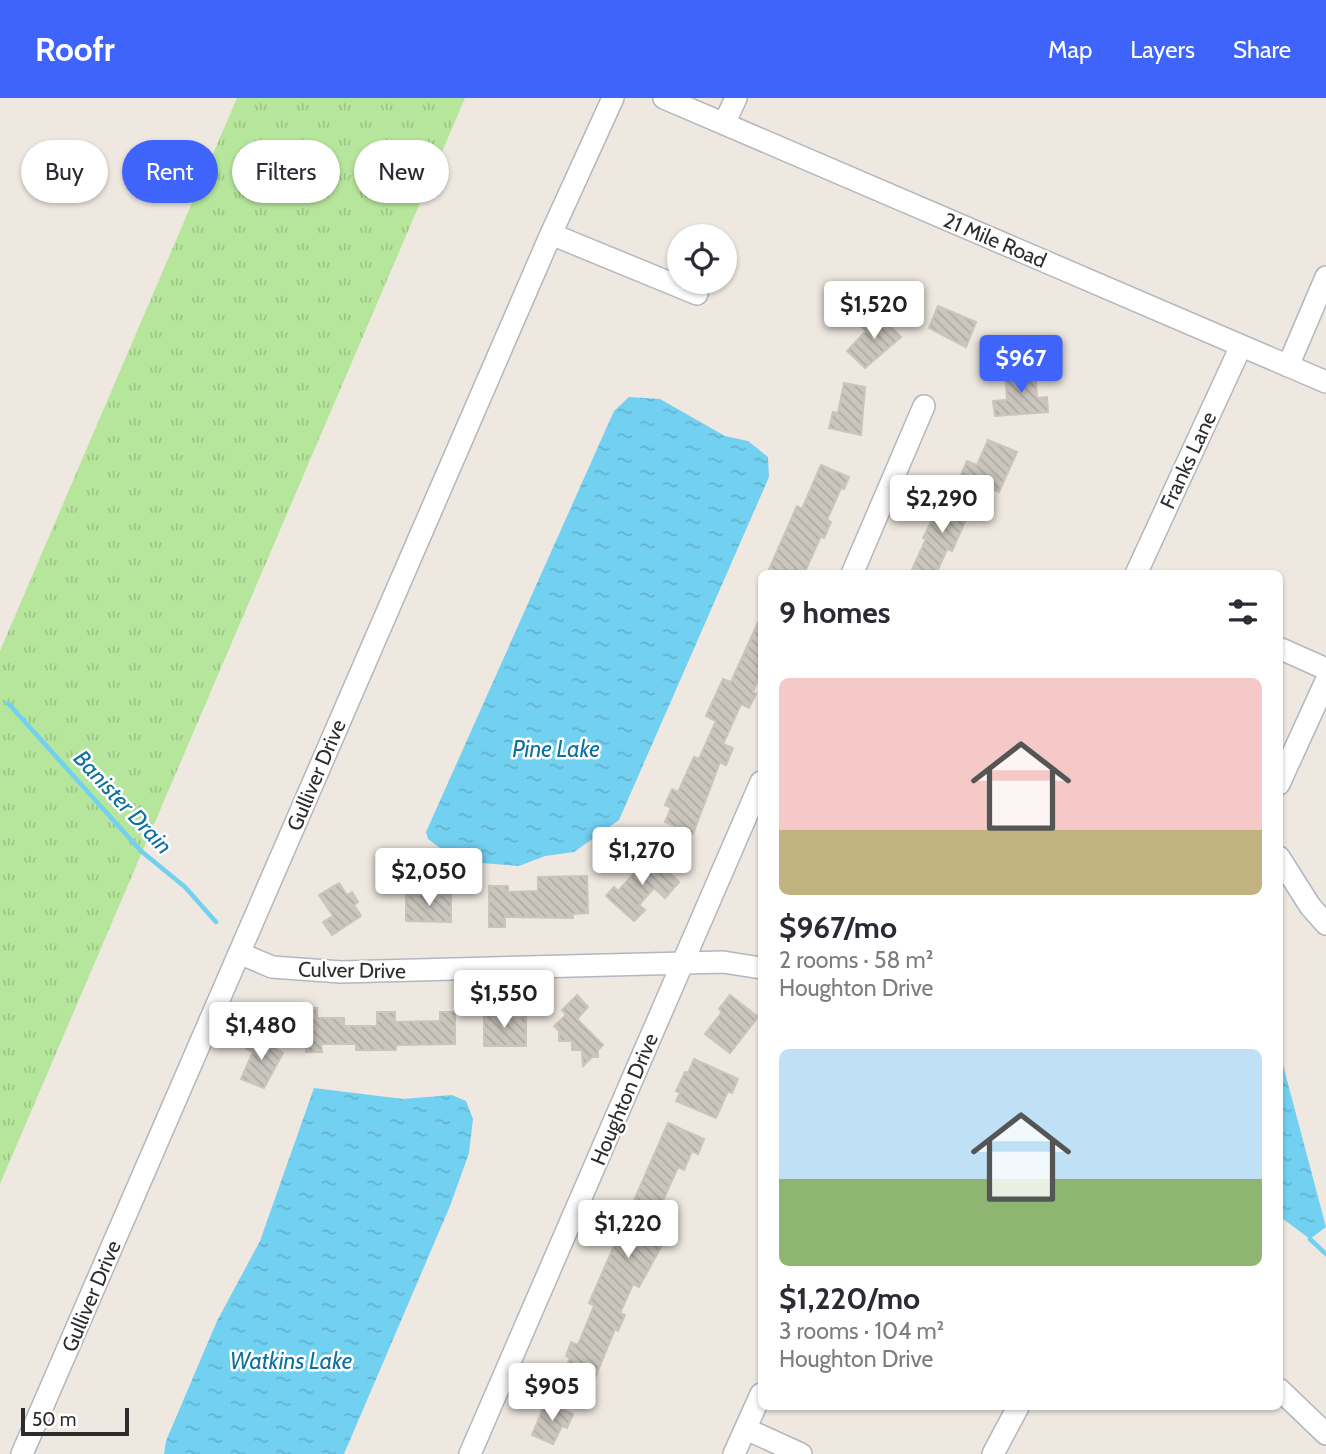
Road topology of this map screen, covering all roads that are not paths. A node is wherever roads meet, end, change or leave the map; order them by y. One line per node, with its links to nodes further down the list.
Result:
1 (613, 98): 5 (street, Gulliver Drive)
2 (664, 98): 4 (street, 21 Mile Road)
3 (736, 98): 4 (street)
4 (724, 124): 8 (street, 21 Mile Road)
5 (551, 234): 7 (street); 21 (street, Gulliver Drive)
6 (1326, 277): 9 (street)
7 (667, 282)
8 (1241, 346): 9 (street, 21 Mile Road); 13 (street, Franks Lane)
9 (1287, 366): 10 (street, 21 Mile Road)
10 (1326, 382)
11 (924, 406): 12 (street)
12 (854, 570)
13 (1138, 570)
14 (1283, 650): 15 (street)
15 (1326, 669)
16 (1326, 681): 17 (street)
17 (1283, 775)
18 (758, 789): 22 (street, Houghton Drive)
19 (1283, 863): 20 (street)
20 (1326, 924)
21 (239, 953): 22 (street, Culver Drive); 29 (street, Gulliver Drive)
22 (682, 965): 23 (street, Culver Drive); 30 (street, Houghton Drive)
23 (758, 968)
24 (1283, 1393): 28 (street)
25 (758, 1401): 27 (street)
26 (1016, 1410): 33 (street)
27 (746, 1429): 31 (street); 32 (street)
28 (1326, 1434)
29 (22, 1454)
30 (470, 1454)
31 (734, 1454)
32 (801, 1454)
33 (993, 1454)

